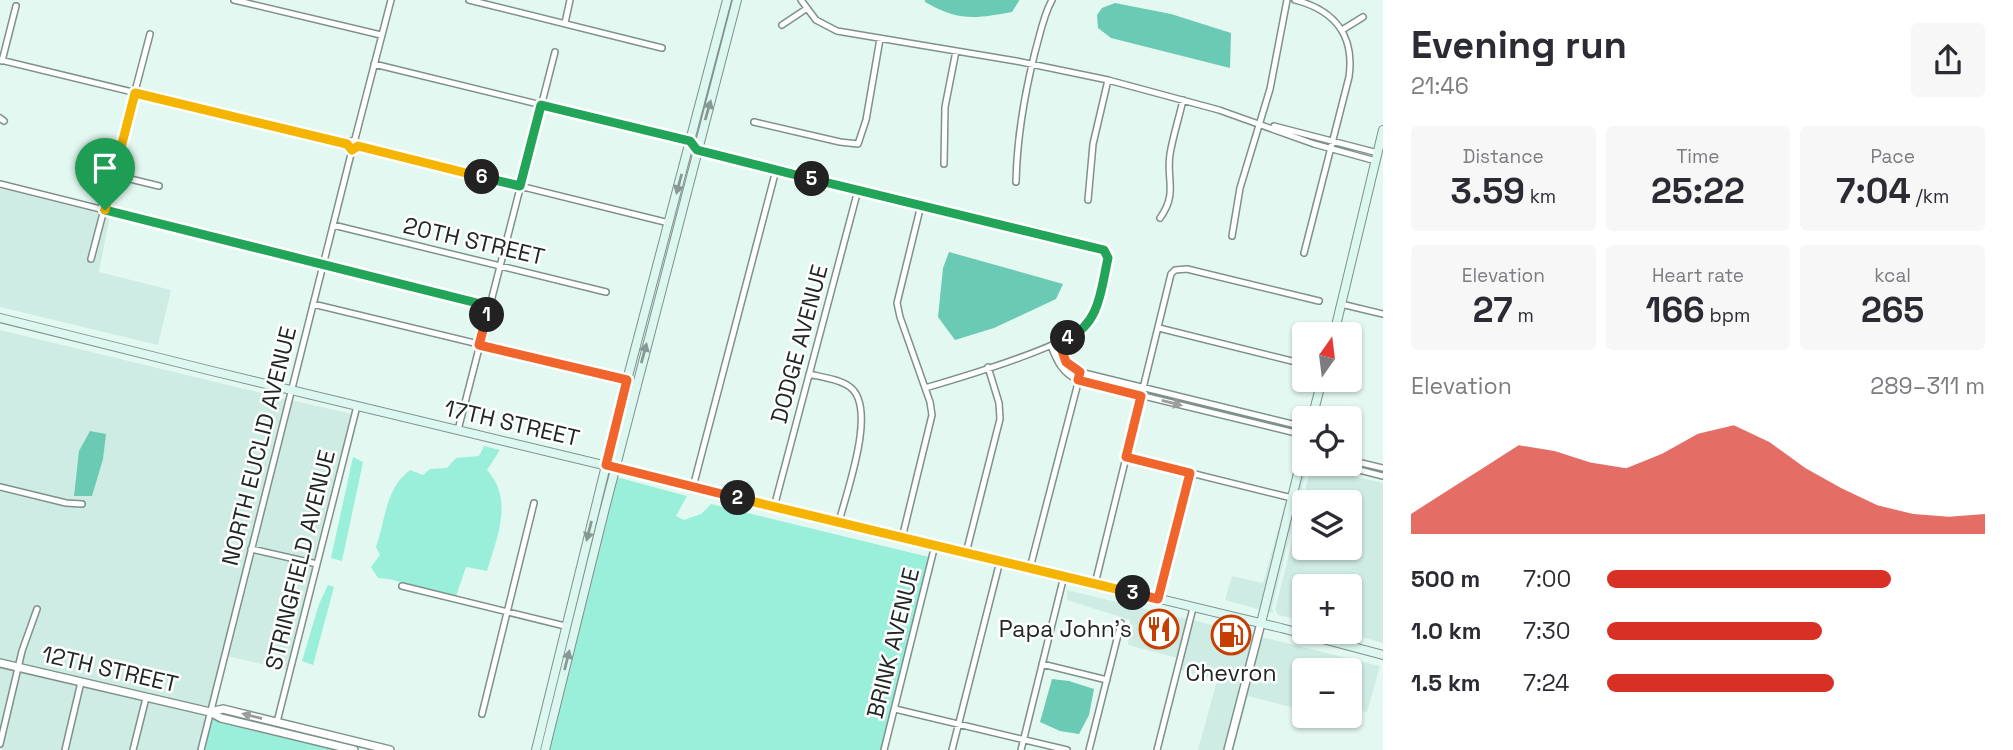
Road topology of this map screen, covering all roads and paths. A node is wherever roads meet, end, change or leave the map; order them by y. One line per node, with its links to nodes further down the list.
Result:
1 (234, 0): 18 (street)
2 (391, 0): 18 (street)
3 (469, 0): 14 (street)
4 (570, 0): 14 (street)
5 (727, 0): 34 (main road)
6 (737, 0): 39 (main road, one-way to 6)
7 (801, 0): 12 (street)
8 (1052, 0): 25 (street)
9 (1287, 0): 31 (street)
10 (1295, 0): 16 (street)
11 (16, 6): 23 (street)
12 (806, 9): 15 (street); 19 (street)
13 (1363, 17): 16 (street)
14 (565, 23): 20 (street)
15 (782, 25)
16 (1342, 30): 35 (street)
17 (150, 34): 27 (street)
18 (381, 35): 24 (street)
19 (880, 38): 21 (street); 30 (street)
20 (662, 48)
21 (956, 51): 25 (street); 41 (street)
22 (555, 52): 29 (street)
23 (1, 60): 27 (street)
24 (374, 64): 29 (street); 33 (street)
25 (1033, 64): 26 (street); 44 (street)
26 (1108, 80): 28 (street); 49 (street)
27 (135, 93): 36 (street); 43 (street)
28 (1183, 100): 31 (street); 52 (street)
29 (541, 105): 34 (street); 47 (street)
30 (754, 122)
31 (1264, 125): 35 (street); 38 (street); 55 (street)
32 (1383, 130): 40 (main road)
33 (355, 139): 36 (street); 37 (street)
34 (690, 141): 39 (street); 53 (main road, one-way to 53)
35 (1332, 141): 38 (street); 40 (street)
36 (347, 144): 37 (street)
37 (355, 148): 47 (street); 54 (street, NORTH EUCLID AVENUE)
38 (1329, 149): 40 (street); 56 (street)
39 (697, 150): 42 (street); 88 (main road, one-way to 39)
40 (1376, 157): 63 (main road)
41 (944, 164)
42 (776, 170): 48 (street); 94 (street)
43 (114, 175): 46 (street); 51 (street)
44 (1016, 182)
45 (0, 184): 51 (street)
46 (159, 186)
47 (520, 186): 53 (street); 59 (street)
48 (858, 190): 50 (street); 75 (street, DODGE AVENUE)
49 (1088, 200)
50 (921, 205): 69 (street); 79 (street)
51 (105, 210): 57 (street); 58 (street)
52 (1160, 218)
53 (668, 223): 76 (main road)
54 (333, 225): 58 (street, NORTH EUCLID AVENUE); 59 (street, 20TH STREET)
55 (1232, 236)
56 (1304, 253)
57 (91, 260)
58 (323, 264): 62 (street, NORTH EUCLID AVENUE); 64 (street)
59 (500, 265): 60 (street, 20TH STREET); 64 (street)
60 (606, 292)
61 (1319, 302): 68 (street)
62 (313, 304): 70 (street); 80 (street, NORTH EUCLID AVENUE)
63 (1341, 304): 65 (street); 67 (main road)
64 (489, 306): 70 (street)
65 (1383, 314)
66 (0, 318): 80 (main road, 17TH STREET)
67 (1337, 322)
68 (1159, 328): 72 (street); 78 (street)
69 (1059, 342): 71 (street); 74 (street)
70 (479, 345): 76 (street); 84 (street)
71 (1051, 346): 73 (street); 77 (street)
72 (1292, 361)
73 (988, 367): 79 (street); 103 (street)
74 (1080, 372): 77 (street); 78 (street)
75 (809, 374): 98 (street, DODGE AVENUE); 99 (street)
76 (627, 380): 88 (main road)
77 (1078, 380): 81 (street); 106 (street)
78 (1143, 387): 81 (street); 83 (street)
79 (925, 388): 100 (street)
80 (291, 390): 82 (main road, 17TH STREET); 102 (street, NORTH EUCLID AVENUE)
81 (1141, 396): 85 (street, one-way to 85); 86 (street)
82 (357, 406): 84 (main road, 17TH STREET); 105 (street, STRINGFIELD AVENUE)
83 (1292, 424)
84 (457, 429): 88 (main road, 17TH STREET)
85 (1292, 432)
86 (1126, 457): 91 (street); 108 (street)
87 (1362, 463): 89 (street)
88 (611, 466): 94 (main road, 17TH STREET); 116 (main road, one-way to 116); 137 (main road, one-way to 88)
89 (1383, 468)
90 (1362, 471): 92 (street)
91 (1190, 473): 95 (street); 110 (street)
92 (1383, 476)
93 (0, 487): 97 (street)
94 (693, 487): 98 (main road, 17TH STREET)
95 (1292, 498): 115 (main road)
96 (534, 503): 113 (street)
97 (82, 504)
98 (774, 507): 99 (main road, 17TH STREET)
99 (839, 522): 100 (main road, 17TH STREET)
100 (902, 538): 101 (main road, 17TH STREET)
101 (935, 545): 103 (main road, 17TH STREET); 124 (street, BRINK AVENUE)
102 (251, 549): 105 (street); 125 (street, NORTH EUCLID AVENUE)
103 (966, 553): 104 (main road, 17TH STREET)
104 (1000, 561): 106 (main road, 17TH STREET); 128 (street)
105 (317, 564): 127 (street, STRINGFIELD AVENUE)
106 (1030, 568): 107 (main road, 17TH STREET)
107 (1063, 576): 108 (main road, 17TH STREET); 119 (street)
108 (1095, 584): 110 (main road, 17TH STREET)
109 (402, 586): 113 (street)
110 (1158, 599): 112 (main road, 17TH STREET)
111 (37, 608): 120 (street)
112 (1193, 608): 115 (main road, 17TH STREET); 143 (street)
113 (507, 612): 116 (street); 126 (street)
114 (1121, 623): 121 (street)
115 (1261, 623): 117 (main road, 17TH STREET); 144 (street)
116 (565, 626): 136 (main road)
117 (1383, 655)
118 (0, 663): 120 (street, 12TH STREET)
119 (1042, 664): 121 (street); 129 (street)
120 (18, 668): 122 (street, 12TH STREET); 130 (street)
121 (1107, 680): 142 (street)
122 (80, 682): 123 (street, 12TH STREET); 131 (street)
123 (146, 698): 125 (street, 12TH STREET); 132 (street)
124 (895, 709): 128 (street); 138 (street, BRINK AVENUE)
125 (210, 712): 127 (street, 12TH STREET, one-way to 125); 133 (street, NORTH EUCLID AVENUE); 134 (street, 12TH STREET)
126 (482, 714)
127 (276, 722): 135 (street, 12TH STREET)
128 (959, 724): 129 (street); 139 (street)
129 (1024, 739): 140 (street); 141 (street)
130 (0, 744)
131 (65, 750)
132 (133, 750)
133 (201, 750)
134 (354, 750)
135 (390, 750)
136 (536, 750)
137 (545, 750)
138 (884, 750)
139 (953, 750)
140 (1021, 750)
141 (1067, 750)
142 (1089, 750)
143 (1157, 750)
144 (1228, 750)

